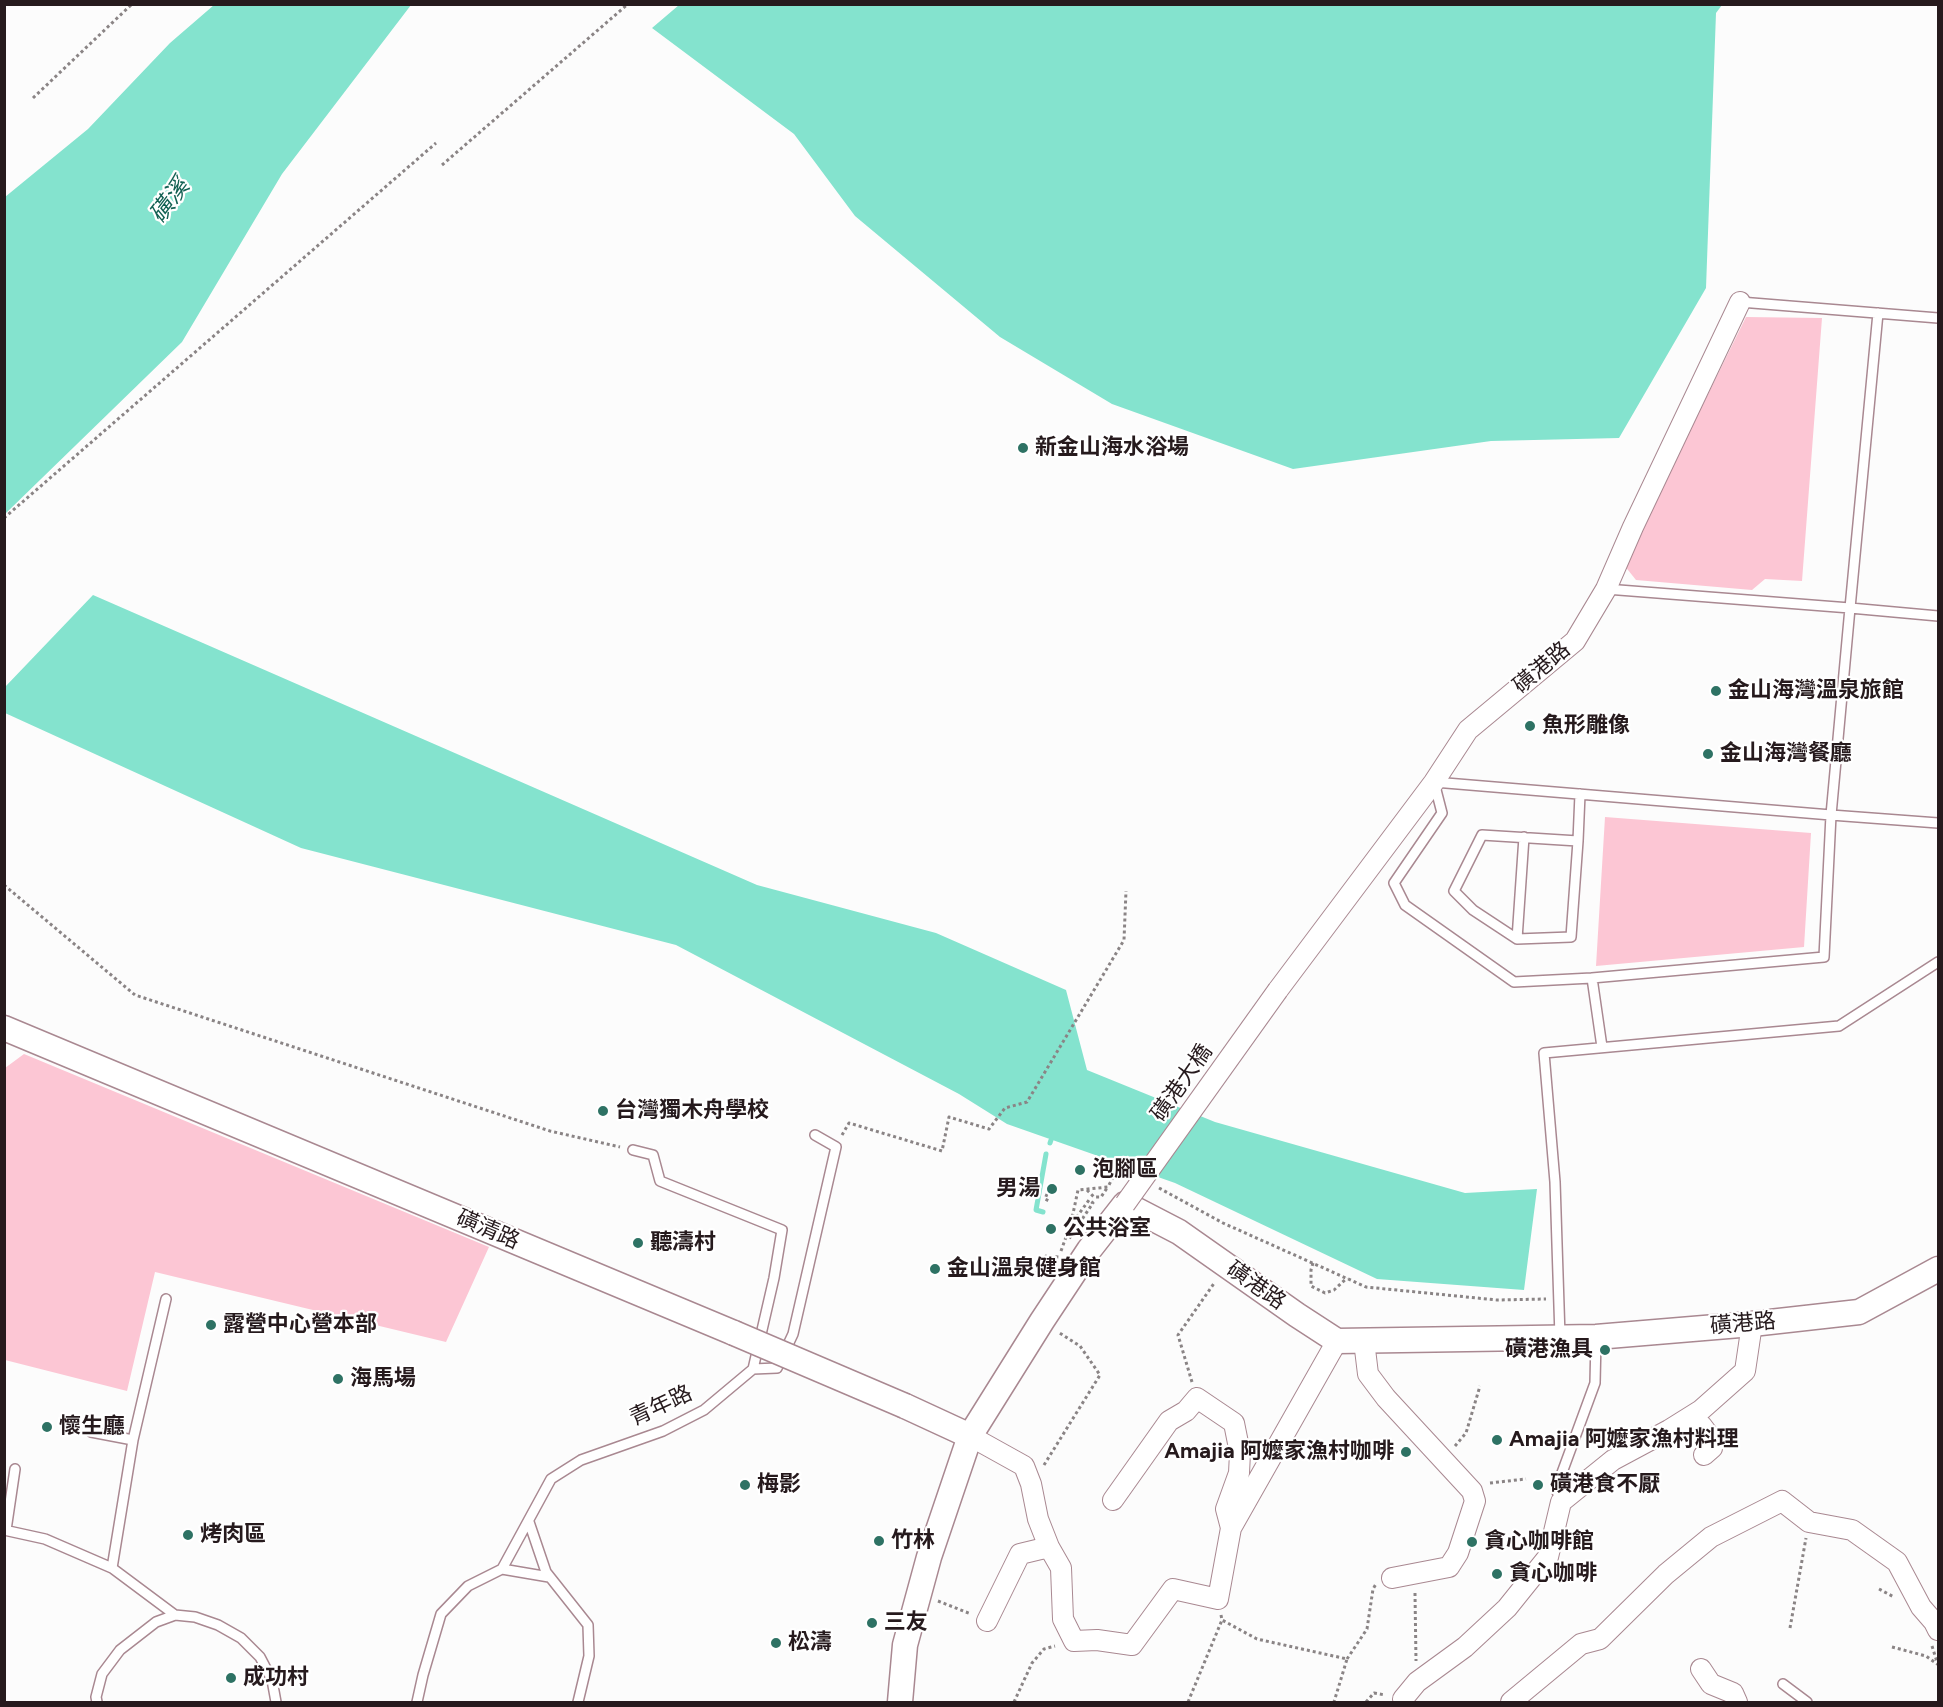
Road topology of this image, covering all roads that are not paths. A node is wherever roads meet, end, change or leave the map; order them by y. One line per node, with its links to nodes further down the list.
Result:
1 (1740, 302): 2 (lane); 4 (street, 磺港路)
2 (1878, 313): 3 (lane); 5 (lane)
3 (1938, 318)
4 (1606, 589): 5 (lane); 7 (street, 磺港路)
5 (1850, 608): 6 (lane); 9 (lane)
6 (1938, 616)
7 (1434, 782): 8 (lane); 15 (lane); 16 (street, 磺港路)
8 (1580, 795): 9 (lane); 12 (lane)
9 (1831, 815): 10 (lane); 15 (lane)
10 (1938, 823)
11 (1524, 837): 12 (lane); 13 (lane); 13 (lane)
12 (1578, 841): 13 (lane)
13 (1517, 939)
14 (1938, 962): 18 (lane)
15 (1592, 978): 18 (lane)
16 (1278, 990): 21 (street, 磺港大橋, bridge)
17 (8, 1032): 32 (street, 磺清路, bridge)
18 (1602, 1047): 26 (lane)
19 (815, 1135): 29 (lane, 青年路)
20 (633, 1150): 29 (lane)
21 (1125, 1204): 27 (street, 磺港路); 32 (street)
22 (1938, 1269): 24 (street, 磺港路)
23 (166, 1299): 33 (lane)
24 (1752, 1324): 25 (street, 磺港路); 30 (street)
25 (1596, 1336): 26 (street, 磺港路); 37 (lane)
26 (1560, 1337): 28 (street, 磺港路)
27 (1337, 1341): 28 (street, 磺港路); 39 (street)
28 (1364, 1341): 45 (street)
29 (753, 1369): 38 (lane, 青年路)
30 (1669, 1430): 34 (street); 37 (street)
31 (91, 1432): 33 (lane)
32 (970, 1436): 41 (street); 56 (street)
33 (133, 1440): 42 (lane)
34 (1704, 1455)
35 (15, 1469): 40 (lane)
36 (1113, 1500): 39 (street)
37 (1561, 1502): 51 (street)
38 (530, 1522): 43 (lane, 青年路); 44 (lane)
39 (1231, 1528): 41 (street)
40 (5, 1530): 42 (lane)
41 (1048, 1547): 47 (street)
42 (112, 1568): 46 (lane)
43 (502, 1569): 44 (lane); 54 (lane)
44 (549, 1577): 55 (lane)
45 (1392, 1578)
46 (174, 1615): 52 (lane); 53 (lane)
47 (987, 1621)
48 (1938, 1630): 57 (street)
49 (1701, 1669): 58 (street)
50 (1783, 1684): 59 (lane)
51 (1403, 1699)
52 (97, 1702)
53 (276, 1702)
54 (417, 1702)
55 (578, 1702)
56 (900, 1702)
57 (1511, 1702)
58 (1737, 1702)
59 (1807, 1702)

